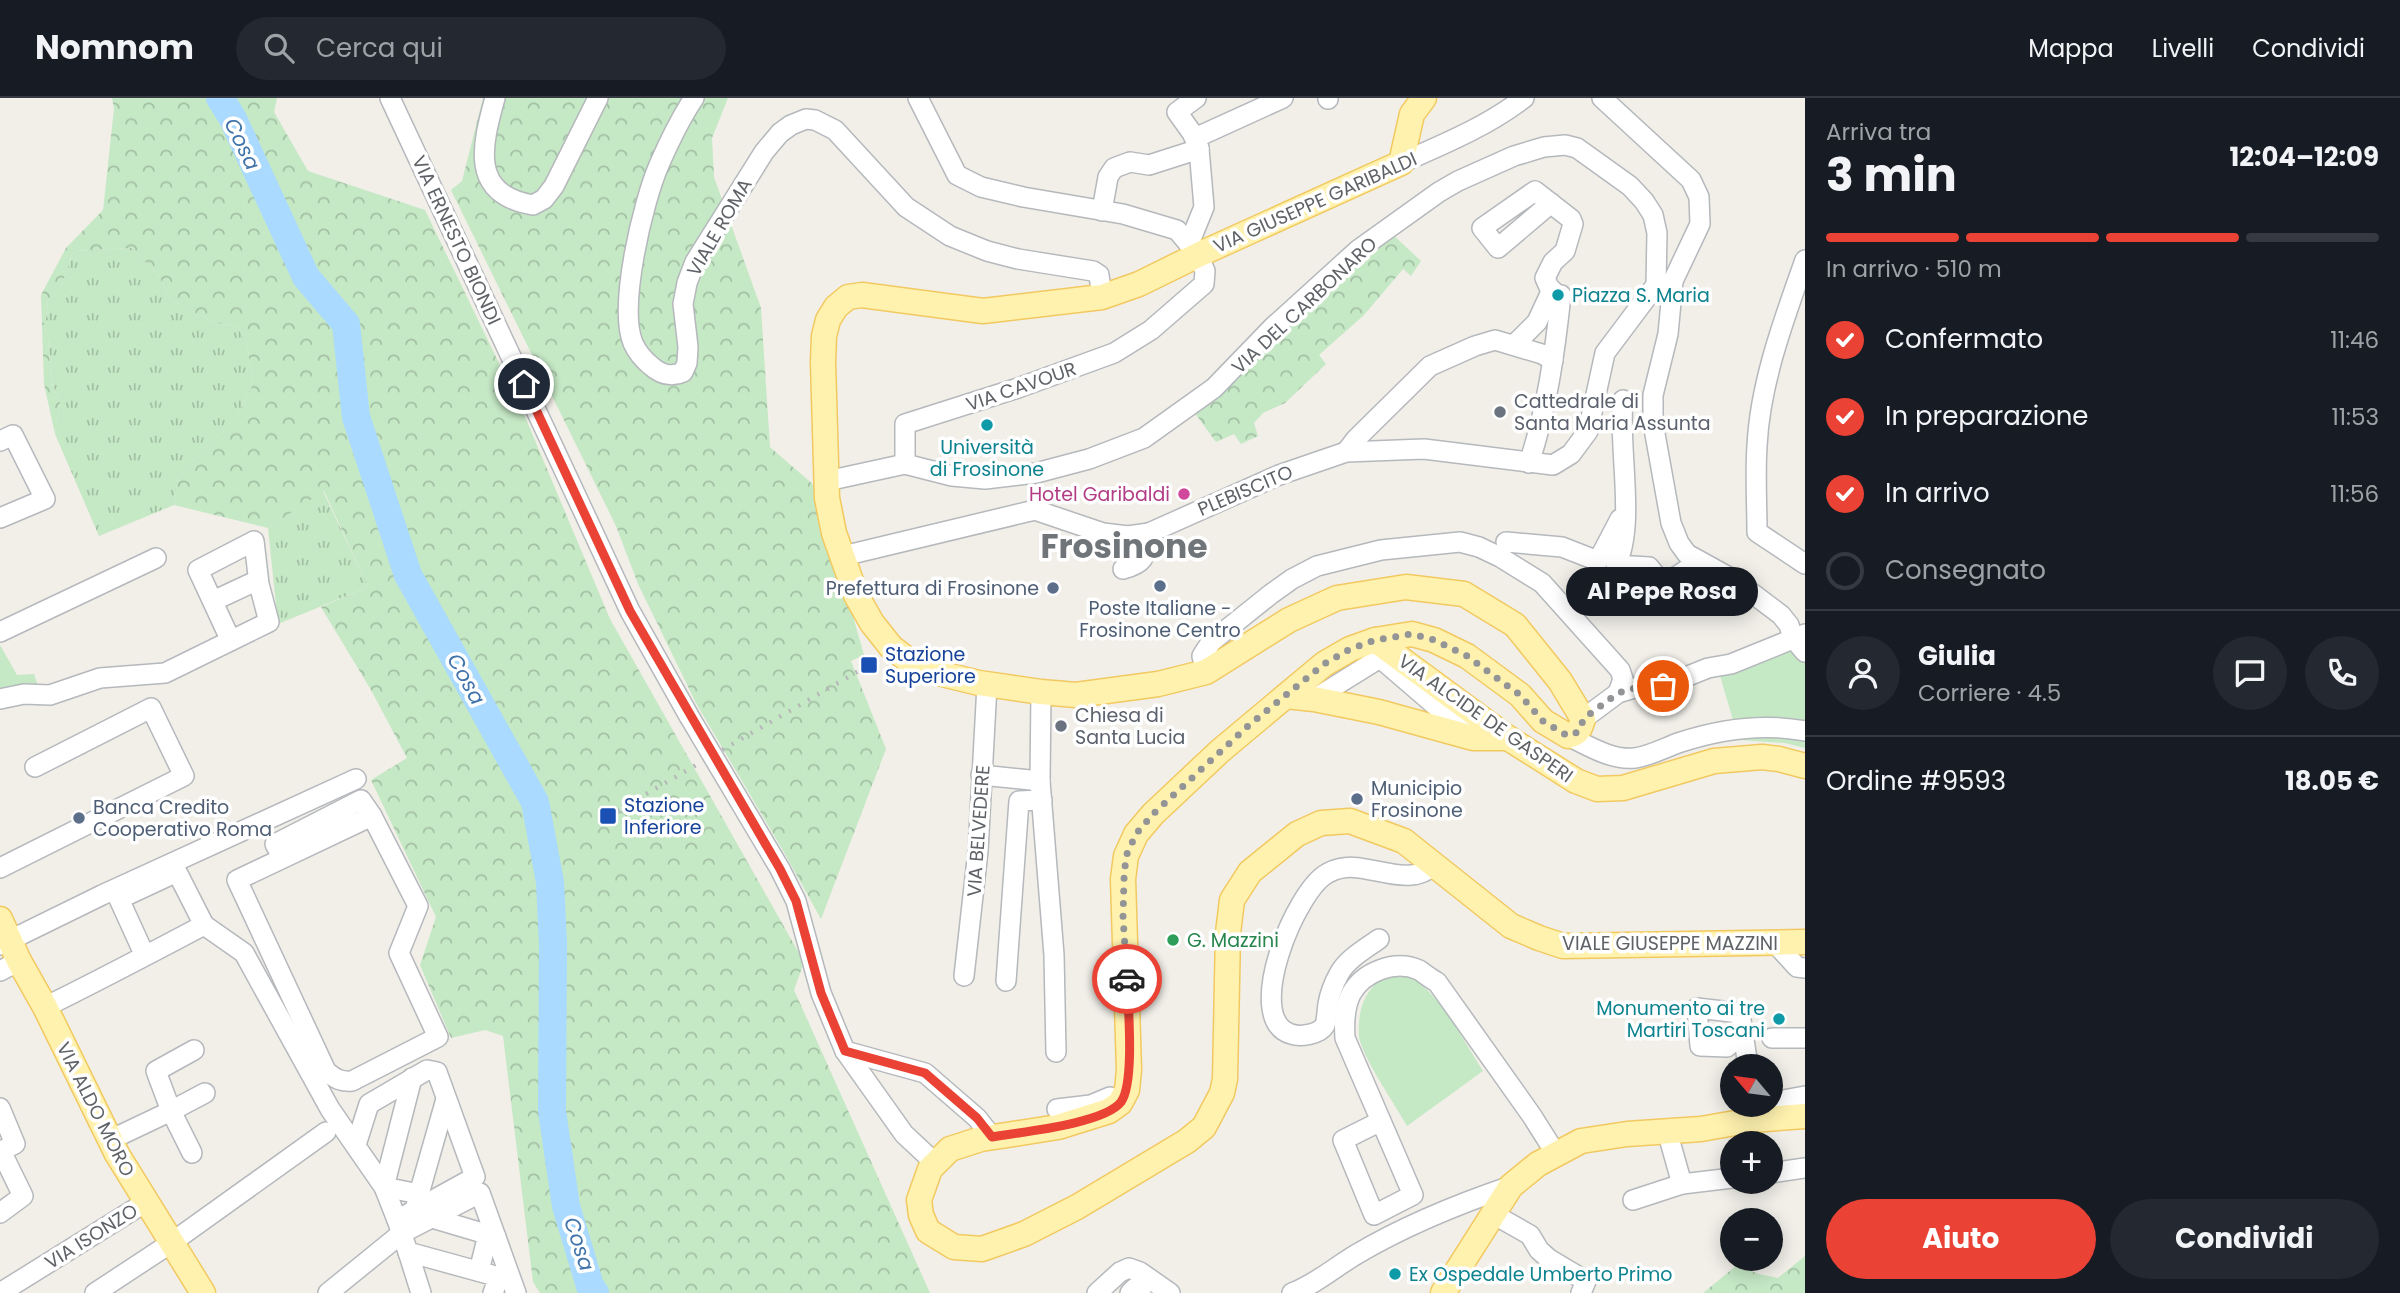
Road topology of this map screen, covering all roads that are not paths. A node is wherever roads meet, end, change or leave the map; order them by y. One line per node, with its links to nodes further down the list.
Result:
1 (495, 98): 2 (street)
2 (598, 98)
3 (694, 98): 19 (street, VIALE ROMA)
4 (918, 98): 14 (street)
5 (1196, 98): 11 (street)
6 (1283, 98): 11 (street)
7 (1424, 98): 12 (main road)
8 (1524, 98): 12 (street, VIA GIUSEPPE GARIBALDI)
9 (1602, 98): 17 (street)
10 (393, 101): 77 (street, VIA ERNESTO BIONDI, bridge)
11 (1197, 143): 14 (street); 15 (street)
12 (1401, 163): 15 (main road, VIA GIUSEPPE GARIBALDI)
13 (1551, 203): 18 (street)
14 (1102, 211): 15 (street)
15 (1194, 250): 19 (main road, VIA GIUSEPPE GARIBALDI); 26 (street, VIA CAVOUR)
16 (1805, 260): 35 (street)
17 (1664, 283): 25 (street, PLEBISCITO); 26 (street, VIA DEL CARBONARO); 34 (street, VIA DEL CARBONARO)
18 (1556, 294): 20 (street); 21 (street)
19 (1102, 297): 27 (main road, VIA GIUSEPPE GARIBALDI)
20 (1514, 345): 21 (street); 24 (street)
21 (1553, 360): 25 (street)
22 (1623, 400): 28 (street)
23 (0, 442): 29 (street)
24 (1346, 452): 25 (street, PLEBISCITO); 30 (street, PLEBISCITO)
25 (1529, 463)
26 (905, 464): 27 (street)
27 (827, 481): 32 (main road)
28 (1625, 512): 31 (street); 34 (street)
29 (0, 518)
30 (1149, 533): 32 (street, PLEBISCITO); 36 (street)
31 (1506, 542)
32 (843, 556): 44 (main road)
33 (156, 558): 39 (street)
34 (1699, 561): 40 (street, VIA DEL CARBONARO)
35 (1805, 564)
36 (1122, 569)
37 (258, 580): 38 (street); 38 (street); 42 (street)
38 (213, 601): 42 (street)
39 (0, 632)
40 (1802, 638): 46 (street)
41 (1375, 640): 47 (main road); 50 (main road); 52 (main road, VIA ALCIDE DE GASPERI)
42 (231, 641): 48 (street)
43 (1206, 672): 45 (main road); 46 (street); 50 (main road)
44 (987, 685): 45 (main road); 56 (street, VIA BELVEDERE)
45 (1041, 692): 58 (street)
46 (1618, 693): 50 (street)
47 (1286, 696): 49 (main road); 71 (main road)
48 (0, 699)
49 (1314, 699): 53 (main road); 53 (street)
50 (1576, 727): 51 (street)
51 (1805, 731)
52 (1508, 737): 53 (main road); 54 (main road, VIA ALCIDE DE GASPERI)
53 (1473, 738)
54 (1805, 766)
55 (35, 768): 60 (street)
56 (981, 775): 58 (street); 68 (street, VIA BELVEDERE)
57 (356, 779): 65 (street)
58 (1041, 791): 69 (street); 78 (street)
59 (1436, 865): 62 (street); 64 (main road, VIALE GIUSEPPE MAZZINI); 101 (main road, VIALE GIUSEPPE MAZZINI)
60 (0, 868)
61 (204, 925): 66 (street); 66 (street); 87 (street)
62 (1379, 939)
63 (1805, 942): 64 (main road, VIALE GIUSEPPE MAZZINI)
64 (1775, 943): 67 (street)
65 (6, 947): 70 (main road, VIA ALDO MORO)
66 (145, 956): 70 (street)
67 (1805, 968)
68 (964, 976)
69 (1006, 981)
70 (45, 1007): 97 (main road, VIA ALDO MORO)
71 (1128, 1031): 88 (street); 96 (main road)
72 (1743, 1031): 79 (street)
73 (1772, 1038): 74 (street)
74 (1805, 1038)
75 (428, 1043): 75 (street); 80 (street)
76 (194, 1050): 89 (street)
77 (845, 1051): 96 (street); 101 (street, VIA ERNESTO BIONDI)
78 (1056, 1052)
79 (1746, 1054)
80 (420, 1074): 83 (street); 85 (street); 108 (street)
81 (205, 1093): 89 (street)
82 (1805, 1096): 84 (street)
83 (446, 1098): 106 (street); 111 (street)
84 (1783, 1100)
85 (369, 1104): 87 (street); 98 (street)
86 (0, 1108): 112 (street)
87 (330, 1109): 98 (street)
88 (1057, 1109)
89 (171, 1111): 97 (street); 99 (street)
90 (1783, 1114): 91 (main road)
91 (1805, 1116)
92 (1736, 1117): 94 (main road)
93 (1381, 1121): 93 (street); 100 (street)
94 (1667, 1131): 100 (main road); 105 (street)
95 (326, 1132): 116 (street)
96 (992, 1137): 101 (main road)
97 (110, 1140): 110 (main road, VIA ALDO MORO)
98 (356, 1145): 108 (street)
99 (192, 1153)
100 (1556, 1154): 107 (main road)
101 (935, 1163)
102 (1805, 1168): 103 (street)
103 (1783, 1171)
104 (1720, 1179): 105 (street)
105 (1682, 1184): 109 (street)
106 (478, 1185): 111 (street); 115 (street)
107 (1511, 1185): 113 (main road); 128 (street)
108 (384, 1187): 111 (street); 114 (street)
109 (1633, 1200)
110 (146, 1202): 116 (main road, VIA ALDO MORO); 119 (street, VIA ISONZO)
111 (422, 1207): 114 (street); 115 (street)
112 (0, 1213)
113 (1493, 1214): 129 (main road); 130 (street)
114 (402, 1235): 117 (street); 122 (street); 123 (street)
115 (492, 1236): 117 (street); 118 (street)
116 (171, 1243): 120 (street); 121 (main road, VIA ALDO MORO)
117 (479, 1271): 118 (street)
118 (505, 1286)
119 (0, 1293)
120 (95, 1293)
121 (203, 1293)
122 (327, 1293)
123 (421, 1293)
124 (1097, 1293): 127 (street)
125 (1130, 1293): 126 (street)
126 (1141, 1293)
127 (1170, 1293)
128 (1292, 1293)
129 (1443, 1293)
130 (1581, 1293)

